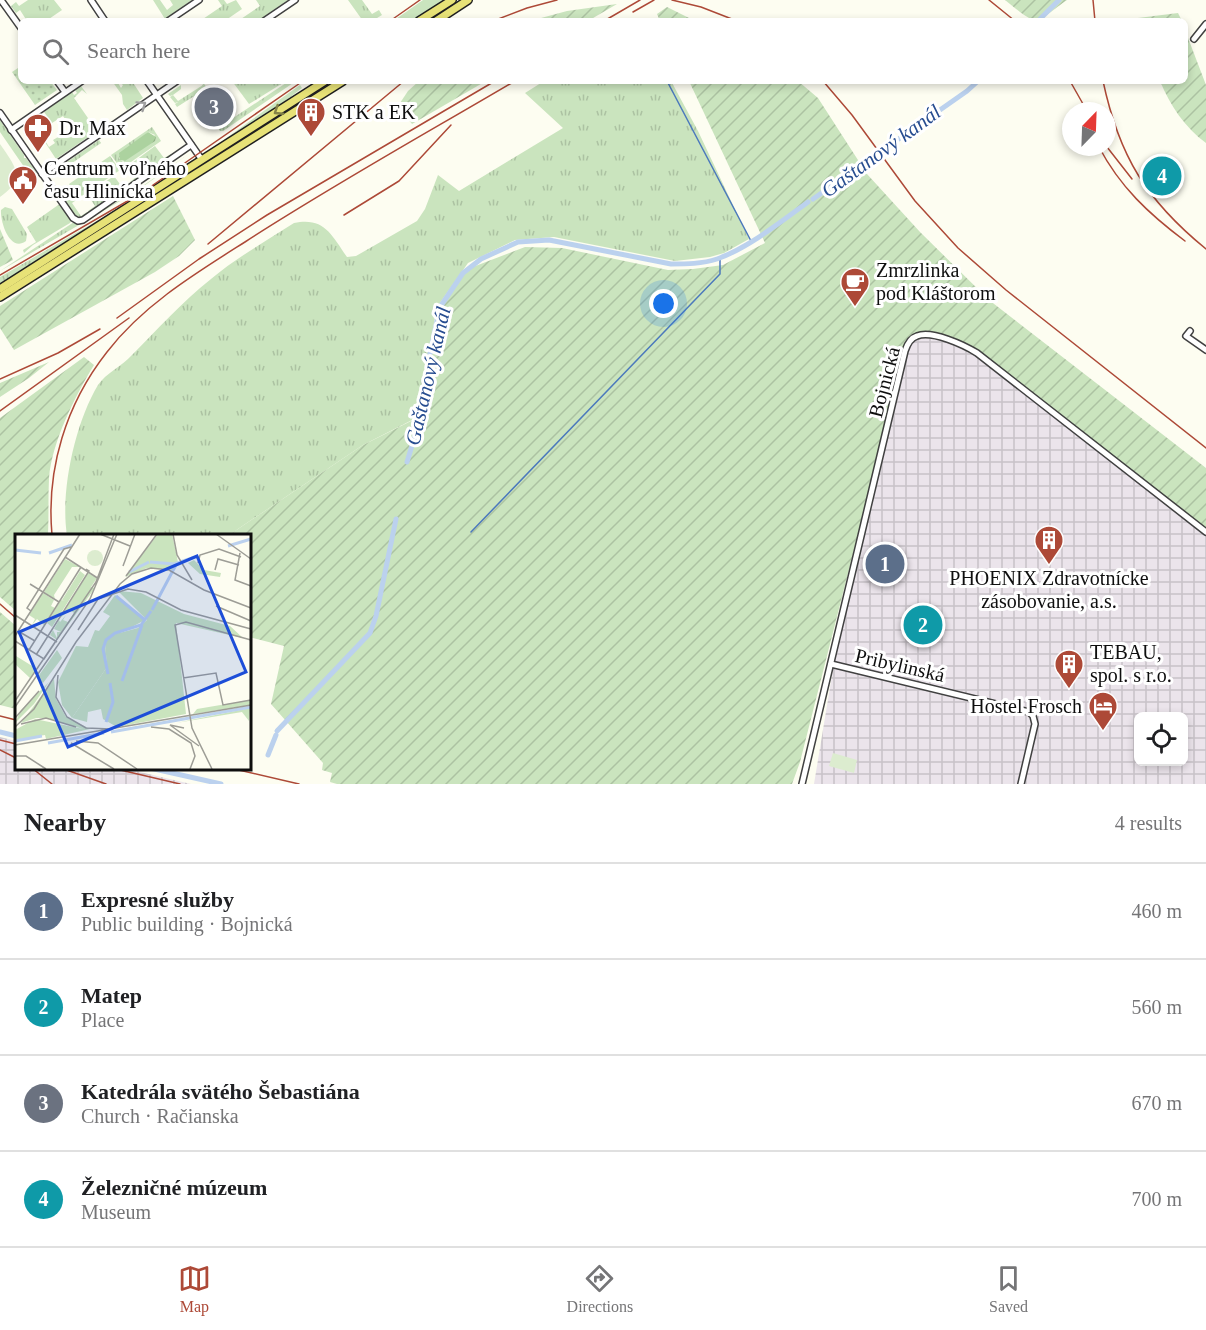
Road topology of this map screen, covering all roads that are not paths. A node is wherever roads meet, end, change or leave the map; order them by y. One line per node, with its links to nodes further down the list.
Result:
1 (1, 0): 12 (street)
2 (91, 0): 7 (street)
3 (199, 0): 8 (street)
4 (294, 0): 9 (street)
5 (452, 0): 10 (main road)
6 (468, 0): 11 (main road)
7 (103, 18)
8 (172, 18)
9 (268, 18)
10 (424, 18)
11 (441, 18)
12 (18, 24)
13 (1206, 24): 14 (street)
14 (1194, 39)
15 (59, 84): 21 (street)
16 (77, 84): 21 (street)
17 (149, 84): 22 (street)
18 (173, 84): 22 (street)
19 (320, 84): 26 (main road, one-way to 26)
20 (338, 84): 27 (main road)
21 (65, 92): 24 (street)
22 (157, 95): 25 (street); 28 (street, one-way to 22)
23 (0, 113): 24 (street)
24 (11, 130): 28 (street)
25 (191, 145): 26 (street); 28 (street)
26 (202, 160): 27 (main road); 29 (main road); 30 (main road)
27 (216, 162): 29 (main road)
28 (42, 174)
29 (195, 176): 31 (main road)
30 (0, 289)
31 (0, 297)
32 (1190, 331): 33 (street)
33 (1206, 350)
34 (1206, 532): 35 (street, Bojnická)
35 (831, 664): 36 (street, Bojnická); 37 (street, Pribylinská)
36 (802, 784)
37 (1021, 784)

